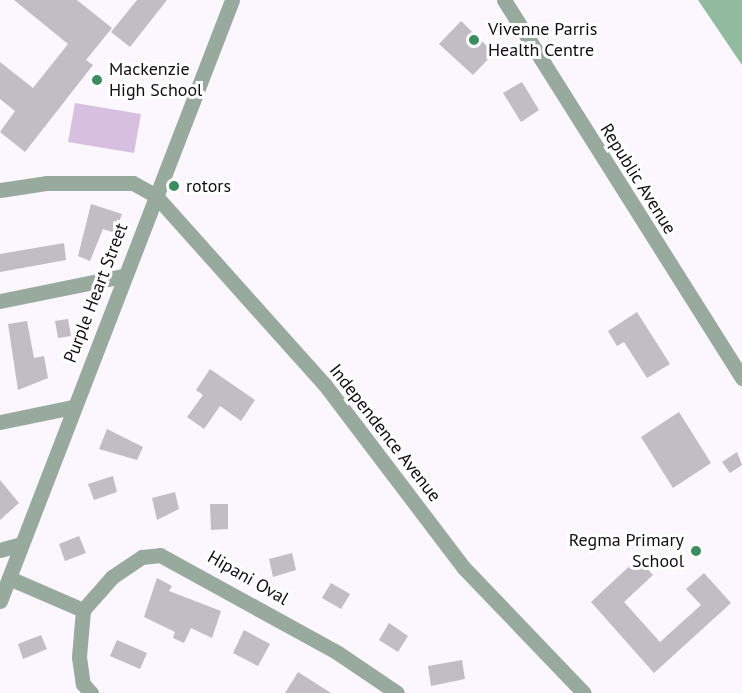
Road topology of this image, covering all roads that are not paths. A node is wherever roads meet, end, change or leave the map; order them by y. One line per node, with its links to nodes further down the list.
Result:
1 (232, 0): 4 (street, Purple Heart Street)
2 (504, 0): 7 (street, Republic Avenue)
3 (0, 190): 4 (street)
4 (155, 195): 5 (street, Purple Heart Street); 17 (street, Independence Avenue)
5 (123, 276): 6 (street); 8 (street, Purple Heart Street)
6 (0, 301)
7 (742, 378)
8 (73, 407): 9 (street); 10 (street, Purple Heart Street)
9 (0, 422)
10 (21, 544): 11 (street); 12 (street, Purple Heart Street)
11 (0, 550)
12 (9, 578): 13 (street, Purple Heart Street); 14 (street)
13 (0, 601)
14 (83, 610): 15 (street); 16 (street, Hipani Oval)
15 (91, 693)
16 (397, 693)
17 (584, 693)

